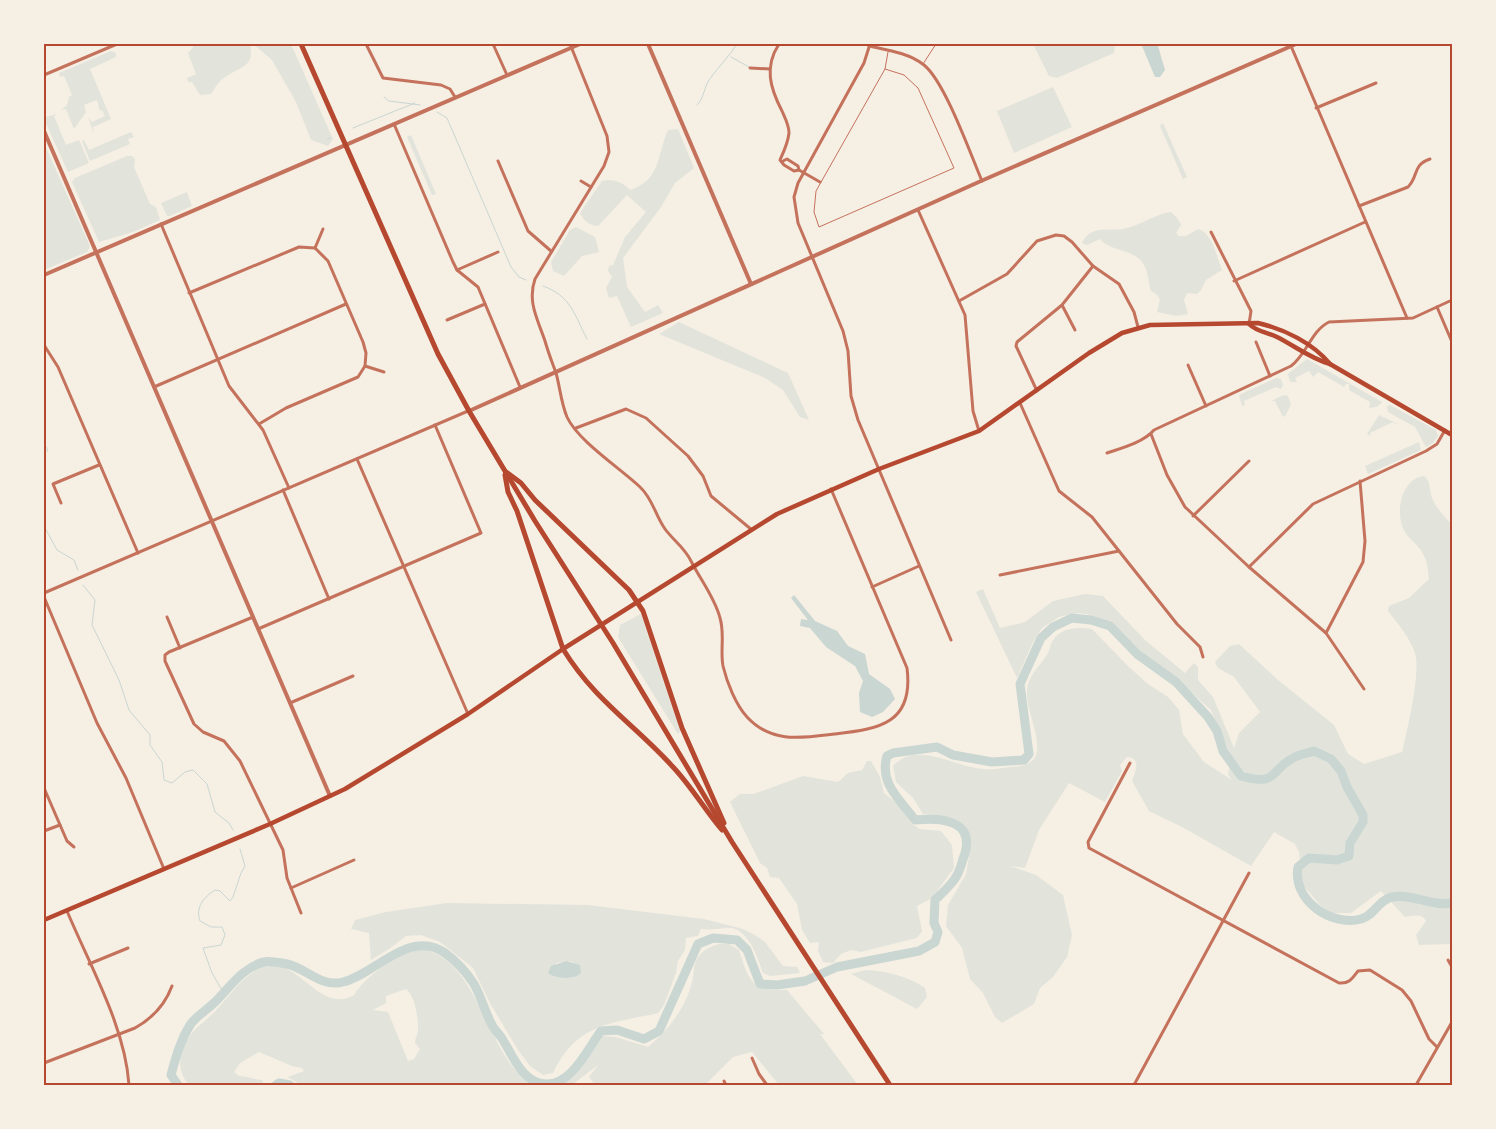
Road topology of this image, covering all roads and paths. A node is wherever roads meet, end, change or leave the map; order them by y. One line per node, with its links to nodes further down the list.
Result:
1 (117, 44): 19 (street)
2 (301, 44): 26 (main road)
3 (366, 44): 22 (street)
4 (493, 44): 20 (street)
5 (580, 44): 13 (street)
6 (648, 44): 51 (street)
7 (779, 44): 18 (street)
8 (889, 44): 14 (lane)
9 (936, 44): 15 (lane)
10 (1296, 44): 12 (street)
11 (870, 45): 14 (street); 31 (street)
12 (1290, 45): 23 (street); 33 (street)
13 (571, 46): 20 (street); 35 (street)
14 (888, 51): 15 (street); 17 (lane)
15 (923, 64): 33 (street)
16 (750, 68): 18 (street)
17 (885, 69): 34 (lane); 34 (lane)
18 (770, 70): 29 (street)
19 (44, 75)
20 (507, 76): 22 (street)
21 (1376, 83): 23 (street)
22 (455, 98): 24 (street)
23 (1316, 108): 36 (street)
24 (394, 124): 26 (street); 48 (street)
25 (44, 131): 44 (street)
26 (346, 145): 39 (street); 79 (main road)
27 (1430, 159): 36 (street)
28 (498, 161): 43 (street)
29 (783, 161): 30 (street); 30 (street)
30 (799, 170): 31 (street)
31 (804, 173): 34 (street); 46 (street)
32 (581, 181): 35 (street)
33 (982, 181): 37 (street)
34 (820, 182)
35 (591, 187): 43 (street)
36 (1359, 206): 38 (street)
37 (918, 210): 46 (street); 54 (street)
38 (1366, 222): 50 (street); 59 (street)
39 (161, 224): 44 (street); 52 (street)
40 (323, 229): 42 (street)
41 (1211, 232): 50 (street)
42 (315, 248): 52 (street); 55 (street)
43 (551, 251): 72 (street)
44 (97, 252): 49 (street); 74 (street)
45 (498, 252): 48 (street)
46 (812, 258): 51 (street); 91 (street)
47 (1093, 266): 54 (street); 57 (street); 62 (street)
48 (457, 270): 56 (street)
49 (44, 275)
50 (1234, 281): 61 (street)
51 (751, 284): 72 (street)
52 (189, 293): 68 (street)
53 (1452, 300): 58 (street)
54 (960, 301): 84 (street)
55 (346, 304): 68 (street); 70 (street)
56 (485, 304): 60 (street); 75 (street)
57 (1062, 305): 63 (street); 76 (street)
58 (1437, 307): 59 (street); 65 (street)
59 (1407, 318): 67 (street)
60 (448, 320)
61 (1249, 324): 62 (main road); 67 (main road); 67 (main road)
62 (1138, 327): 76 (main road)
63 (1075, 330)
64 (1256, 342): 73 (street)
65 (1452, 342)
66 (44, 345): 90 (street)
67 (1307, 349): 73 (street); 83 (main road)
68 (218, 360): 74 (street); 80 (street)
69 (1188, 365): 78 (street)
70 (366, 366): 71 (street); 80 (street)
71 (384, 372)
72 (555, 372): 75 (street); 82 (street)
73 (1270, 376): 78 (street)
74 (154, 387): 99 (street)
75 (520, 388): 79 (street)
76 (1037, 391): 77 (main road)
77 (1020, 404): 84 (main road); 101 (street)
78 (1206, 406): 85 (street)
79 (469, 411): 81 (street); 92 (main road)
80 (259, 424): 94 (street)
81 (435, 425): 88 (street); 103 (street)
82 (576, 428): 100 (street); 105 (street)
83 (1445, 430): 86 (main road); 93 (street)
84 (979, 431): 91 (main road)
85 (1151, 434): 87 (street); 98 (street)
86 (1452, 435)
87 (1107, 453)
88 (358, 458): 94 (street); 103 (street)
89 (1249, 460): 98 (street)
90 (99, 464): 97 (street); 102 (street)
91 (879, 469): 95 (main road); 104 (street)
92 (504, 471): 111 (main road); 118 (main road); 130 (main road)
93 (1360, 481): 106 (street); 115 (street)
94 (289, 488): 96 (street)
95 (831, 489): 100 (main road); 108 (street)
96 (283, 490): 99 (street); 110 (street)
97 (61, 503)
98 (1193, 516): 106 (street)
99 (212, 521): 102 (street); 113 (street)
100 (752, 530): 105 (main road)
101 (1119, 551): 107 (street); 119 (street)
102 (138, 553): 109 (street)
103 (404, 566): 110 (street); 123 (street)
104 (919, 566): 108 (street); 116 (street)
105 (694, 567): 108 (street); 111 (main road)
106 (1249, 567): 115 (street)
107 (1000, 575)
108 (872, 587)
109 (44, 595): 133 (street)
110 (329, 599): 114 (street)
111 (638, 602): 118 (main road); 130 (main road)
112 (167, 617): 117 (street)
113 (253, 617): 114 (street); 117 (street)
114 (258, 629): 122 (street)
115 (1326, 633): 121 (street)
116 (951, 640)
117 (180, 648): 127 (street)
118 (563, 649): 123 (main road); 130 (main road)
119 (1203, 657)
120 (353, 676): 122 (street)
121 (1364, 689)
122 (290, 703): 126 (street)
123 (468, 714): 126 (main road)
124 (1130, 763): 139 (street)
125 (44, 788): 128 (street)
126 (330, 796): 127 (main road)
127 (270, 824): 133 (main road); 135 (street)
128 (60, 825): 129 (street); 131 (street)
129 (44, 832)
130 (732, 842): 154 (main road)
131 (74, 847)
132 (354, 860): 135 (street)
133 (165, 870): 136 (main road)
134 (1249, 873): 139 (street)
135 (291, 888): 137 (street)
136 (67, 910): 138 (main road); 142 (street)
137 (301, 913)
138 (44, 920)
139 (1222, 921): 147 (street); 155 (street)
140 (128, 948): 142 (street)
141 (1448, 960): 143 (street)
142 (89, 964): 146 (street)
143 (1452, 967)
144 (172, 986): 146 (street)
145 (1452, 1022): 147 (street)
146 (120, 1035): 149 (street); 151 (street)
147 (1437, 1046): 156 (street)
148 (752, 1058): 153 (street)
149 (44, 1063)
150 (724, 1081): 152 (street)
151 (129, 1085)
152 (726, 1085)
153 (767, 1085)
154 (890, 1085)
155 (1134, 1085)
156 (1416, 1085)

